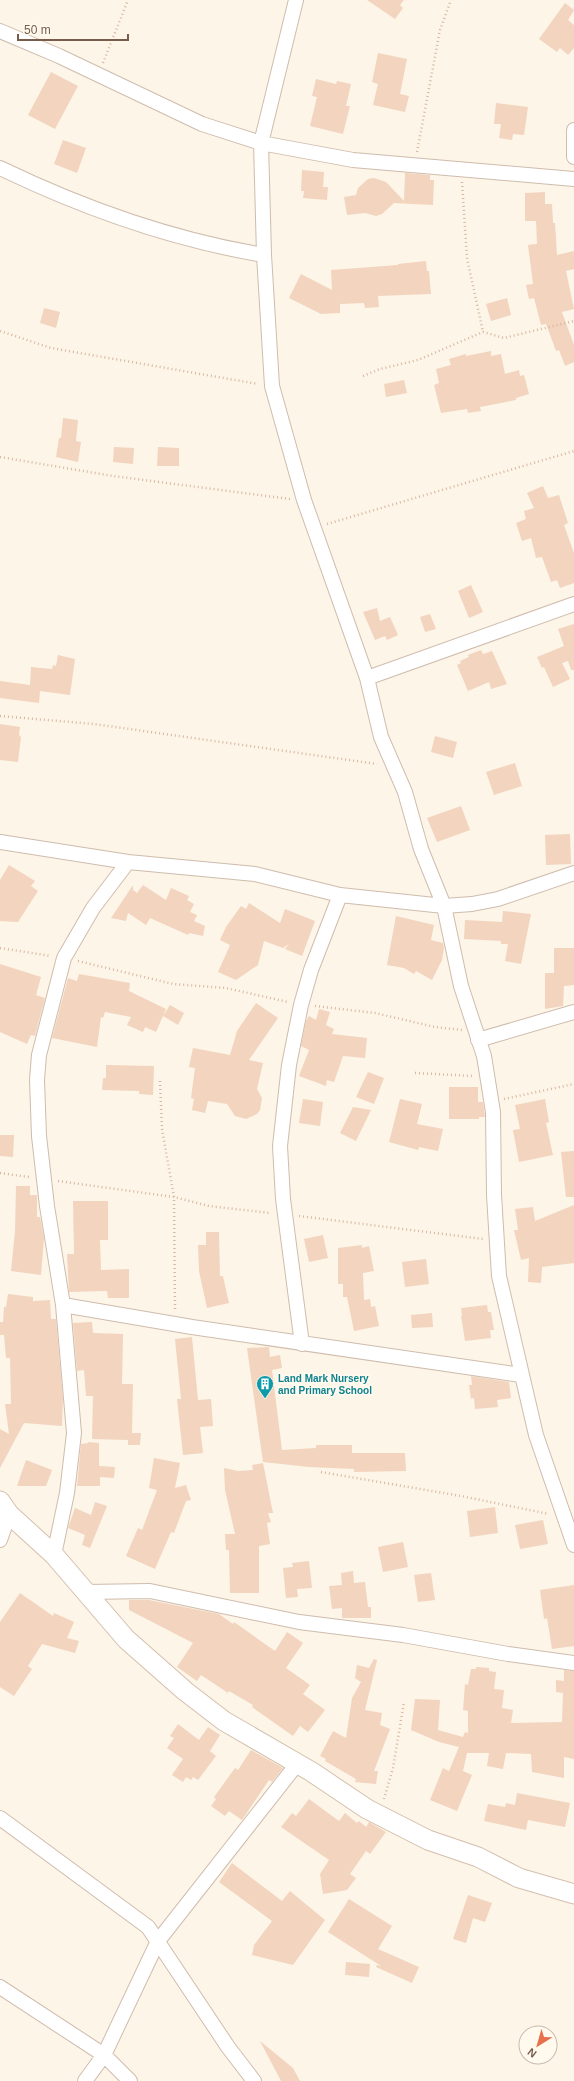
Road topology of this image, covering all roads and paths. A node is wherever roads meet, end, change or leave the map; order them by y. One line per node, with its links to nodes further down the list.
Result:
1 (128, 0): 5 (path)
2 (296, 0): 7 (street)
3 (451, 0): 9 (path)
4 (0, 30): 5 (street)
5 (98, 75): 7 (street)
6 (574, 130): 8 (street)
7 (261, 143): 9 (street); 13 (street)
8 (574, 157)
9 (414, 165): 11 (street)
10 (0, 168): 13 (street)
11 (461, 170): 12 (street); 16 (path)
12 (574, 179)
13 (264, 255): 18 (street)
14 (574, 320): 16 (path)
15 (0, 331): 18 (path)
16 (483, 332): 17 (path)
17 (363, 376)
18 (272, 386): 21 (street)
19 (574, 450): 22 (path)
20 (0, 457): 21 (path)
21 (304, 500): 22 (street)
22 (314, 528): 24 (street)
23 (574, 604): 24 (street)
24 (367, 678): 26 (street)
25 (0, 716): 26 (path)
26 (394, 766): 31 (street)
27 (0, 842): 28 (street)
28 (128, 862): 30 (street); 33 (street)
29 (574, 873): 31 (street)
30 (340, 895): 31 (street); 34 (street)
31 (444, 906): 36 (street)
32 (0, 948): 33 (path)
33 (64, 958): 34 (path); 43 (street)
34 (301, 1005): 36 (path); 45 (street)
35 (574, 1012): 36 (street)
36 (477, 1036): 38 (street)
37 (414, 1073): 38 (path)
38 (489, 1077): 41 (street)
39 (160, 1081): 44 (path)
40 (574, 1084): 41 (path)
41 (492, 1101): 46 (street)
42 (0, 1173): 43 (path)
43 (44, 1178): 44 (path); 47 (street)
44 (174, 1197): 45 (path); 48 (path)
45 (285, 1215): 46 (path); 49 (street)
46 (497, 1241): 50 (street)
47 (63, 1305): 48 (street); 57 (street)
48 (174, 1324): 49 (street)
49 (302, 1344): 50 (street)
50 (521, 1375): 53 (street)
51 (321, 1472): 53 (path)
52 (4, 1507): 55 (street); 57 (main road)
53 (564, 1517): 54 (street)
54 (572, 1531): 56 (street)
55 (0, 1540)
56 (574, 1545)
57 (54, 1556): 58 (main road)
58 (86, 1592): 59 (street); 61 (main road)
59 (574, 1663)
60 (404, 1702): 62 (path)
61 (297, 1764): 62 (main road); 65 (street)
62 (380, 1815): 64 (main road)
63 (0, 1818): 65 (street)
64 (574, 1894)
65 (158, 1941): 67 (street); 70 (street)
66 (0, 1987): 67 (street)
67 (104, 2055): 68 (street); 69 (street)
68 (85, 2081)
69 (130, 2081)
70 (254, 2081)

